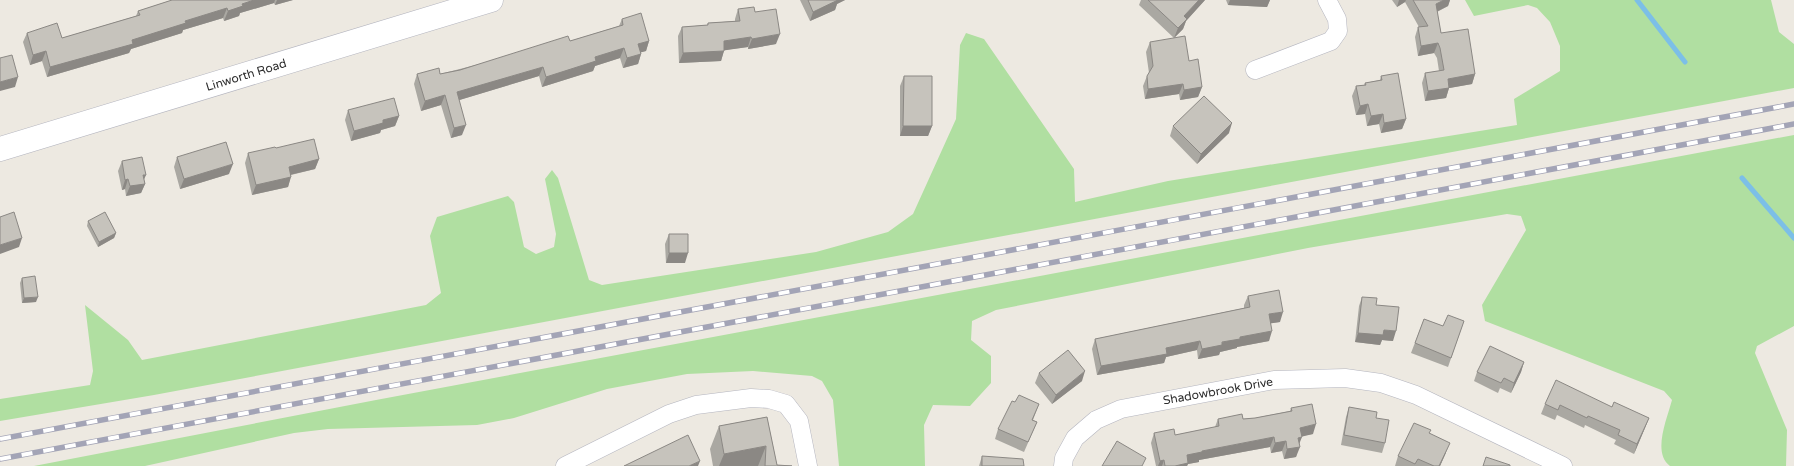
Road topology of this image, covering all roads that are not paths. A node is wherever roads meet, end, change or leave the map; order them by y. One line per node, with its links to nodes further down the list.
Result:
1 (491, 0): 4 (main road, Linworth Road)
2 (1327, 0): 3 (street)
3 (1255, 70)
4 (0, 149)
5 (1556, 465): 8 (street, Shadowbrook Drive)
6 (565, 466): 7 (street)
7 (808, 466)
8 (1062, 466)

